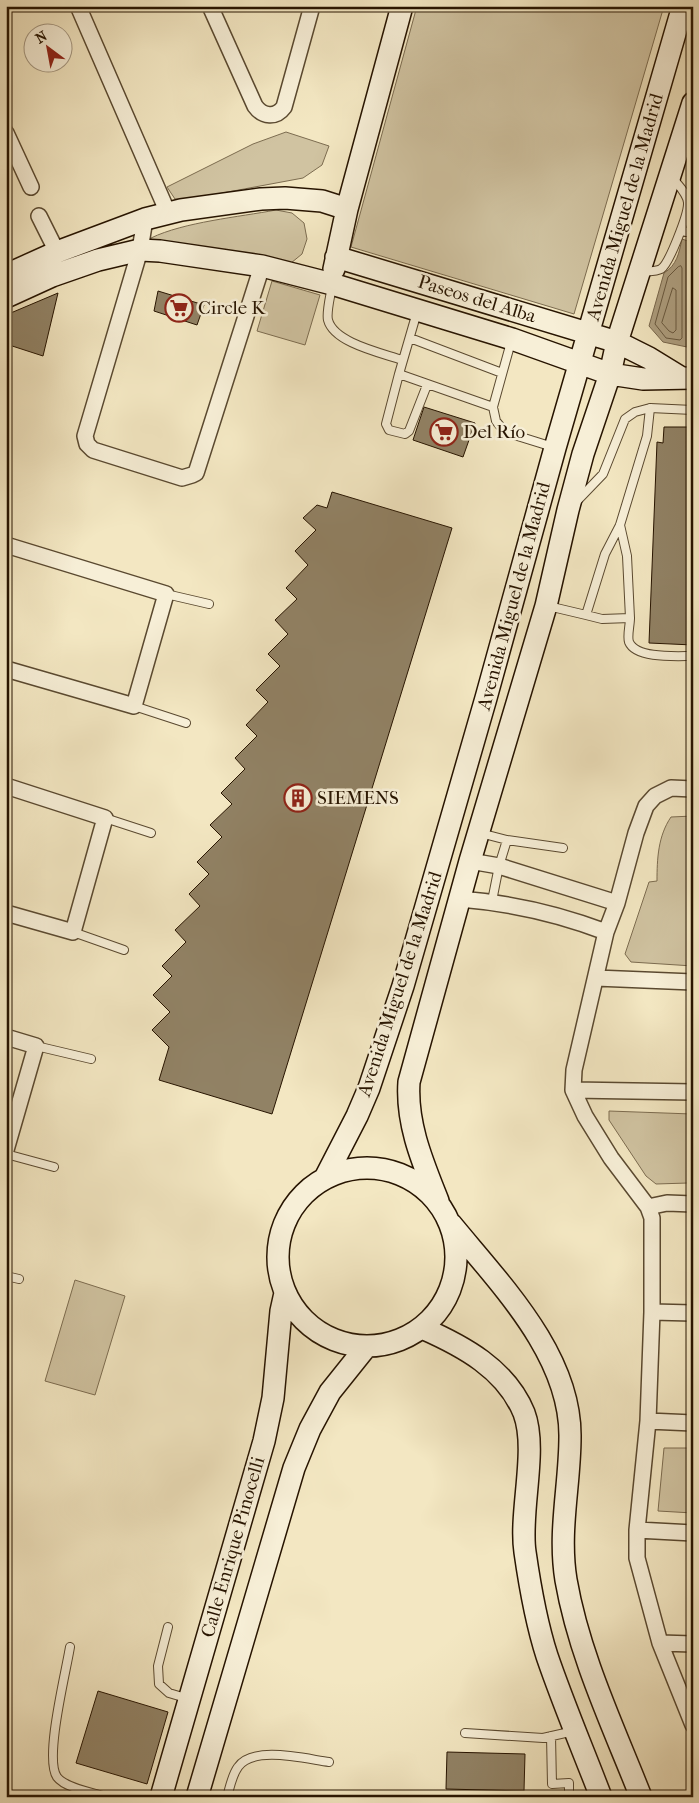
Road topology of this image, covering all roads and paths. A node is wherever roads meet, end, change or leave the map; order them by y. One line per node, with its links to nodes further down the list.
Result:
1 (78, 6): 12 (street)
2 (210, 6): 3 (street)
3 (312, 6)
4 (402, 6): 11 (main road)
5 (684, 6): 26 (main road, Avenida Miguel de la Madrid)
6 (693, 103): 7 (main road, Avenida Miguel de la Madrid)
7 (689, 128): 9 (main road, Avenida Miguel de la Madrid)
8 (6, 133): 10 (street)
9 (670, 176): 15 (lane); 21 (main road, Avenida Miguel de la Madrid)
10 (31, 187)
11 (347, 209): 12 (main road); 19 (main road)
12 (168, 213): 14 (main road)
13 (38, 216): 18 (street)
14 (145, 219): 17 (street); 18 (main road)
15 (681, 231): 16 (lane); 21 (lane)
16 (693, 233)
17 (140, 250): 20 (main road, Paseos del Alba); 20 (street); 24 (main road, Paseos del Alba)
18 (56, 252): 22 (main road)
19 (336, 257): 23 (main road); 26 (main road, Paseos del Alba)
20 (262, 266): 23 (main road, Paseos del Alba)
21 (639, 272): 29 (main road, Avenida Miguel de la Madrid)
22 (6, 275)
23 (332, 284): 25 (main road, Paseos del Alba); 30 (lane)
24 (6, 297)
25 (417, 310): 27 (lane); 28 (main road, Paseos del Alba)
26 (588, 332): 29 (main road, Paseos del Alba); 31 (main road, Avenida Miguel de la Madrid)
27 (410, 338): 30 (lane); 32 (lane)
28 (512, 339): 31 (main road, Paseos del Alba); 32 (lane)
29 (617, 342): 34 (main road, Avenida Miguel de la Madrid); 35 (main road, Paseos del Alba)
30 (402, 360): 33 (lane)
31 (580, 364): 34 (main road, Paseos del Alba); 40 (main road, Avenida Miguel de la Madrid)
32 (502, 373): 37 (lane)
33 (399, 374): 36 (lane); 36 (lane)
34 (610, 374): 35 (main road, Paseos del Alba); 41 (main road, Avenida Miguel de la Madrid)
35 (686, 378)
36 (427, 385): 37 (lane)
37 (493, 407): 40 (lane)
38 (650, 408): 39 (lane); 41 (lane); 42 (lane)
39 (693, 410)
40 (555, 448): 79 (main road, Avenida Miguel de la Madrid)
41 (568, 510): 46 (main road, Avenida Miguel de la Madrid)
42 (620, 525): 47 (lane); 48 (lane)
43 (6, 546): 44 (street)
44 (166, 594): 45 (lane); 51 (street)
45 (209, 604)
46 (546, 606): 47 (lane); 57 (main road, Avenida Miguel de la Madrid)
47 (586, 616): 48 (lane)
48 (630, 618): 49 (lane)
49 (693, 656)
50 (6, 669): 51 (street)
51 (134, 706): 52 (lane)
52 (186, 723)
53 (6, 786): 55 (street)
54 (693, 789): 64 (street)
55 (105, 818): 56 (lane); 66 (street)
56 (151, 833)
57 (478, 833): 58 (lane); 60 (main road, Avenida Miguel de la Madrid)
58 (507, 840): 59 (lane); 61 (lane)
59 (563, 848)
60 (470, 861): 61 (street); 62 (main road, Avenida Miguel de la Madrid)
61 (499, 866): 63 (lane); 64 (street)
62 (460, 899): 63 (street); 80 (main road, Avenida Miguel de la Madrid)
63 (492, 901): 67 (street)
64 (616, 903): 67 (street)
65 (6, 913): 66 (street)
66 (73, 932): 68 (lane)
67 (606, 932): 69 (street)
68 (124, 950)
69 (596, 978): 70 (street); 74 (street)
70 (693, 982)
71 (6, 1037): 72 (street)
72 (36, 1046): 73 (lane); 76 (street)
73 (90, 1059)
74 (573, 1090): 75 (street); 82 (street)
75 (693, 1092)
76 (6, 1150)
77 (6, 1154): 78 (lane)
78 (54, 1167)
79 (325, 1178): 80 (main road); 86 (main road)
80 (438, 1201): 83 (main road)
81 (693, 1204): 82 (street)
82 (648, 1208): 87 (street)
83 (451, 1224): 89 (main road); 111 (main road)
84 (6, 1276): 85 (lane)
85 (19, 1279)
86 (285, 1293): 90 (main road); 99 (main road, Calle Enrique Pinocelli)
87 (652, 1312): 88 (street); 91 (street)
88 (693, 1313)
89 (422, 1328): 90 (main road); 101 (main road)
90 (366, 1347): 107 (main road, Calle Enrique Pinocelli)
91 (648, 1421): 92 (street); 93 (street)
92 (693, 1423)
93 (637, 1530): 94 (street); 96 (street)
94 (693, 1533)
95 (168, 1627): 99 (lane)
96 (660, 1642): 97 (street); 100 (street)
97 (693, 1644)
98 (70, 1647): 105 (lane)
99 (189, 1700): 106 (main road, Calle Enrique Pinocelli)
100 (693, 1726)
101 (576, 1730): 103 (lane); 110 (main road)
102 (465, 1733): 103 (lane)
103 (551, 1736): 109 (lane)
104 (329, 1762): 108 (lane)
105 (107, 1797)
106 (161, 1797)
107 (197, 1797)
108 (227, 1797)
109 (570, 1797)
110 (601, 1797)
111 (641, 1797)

